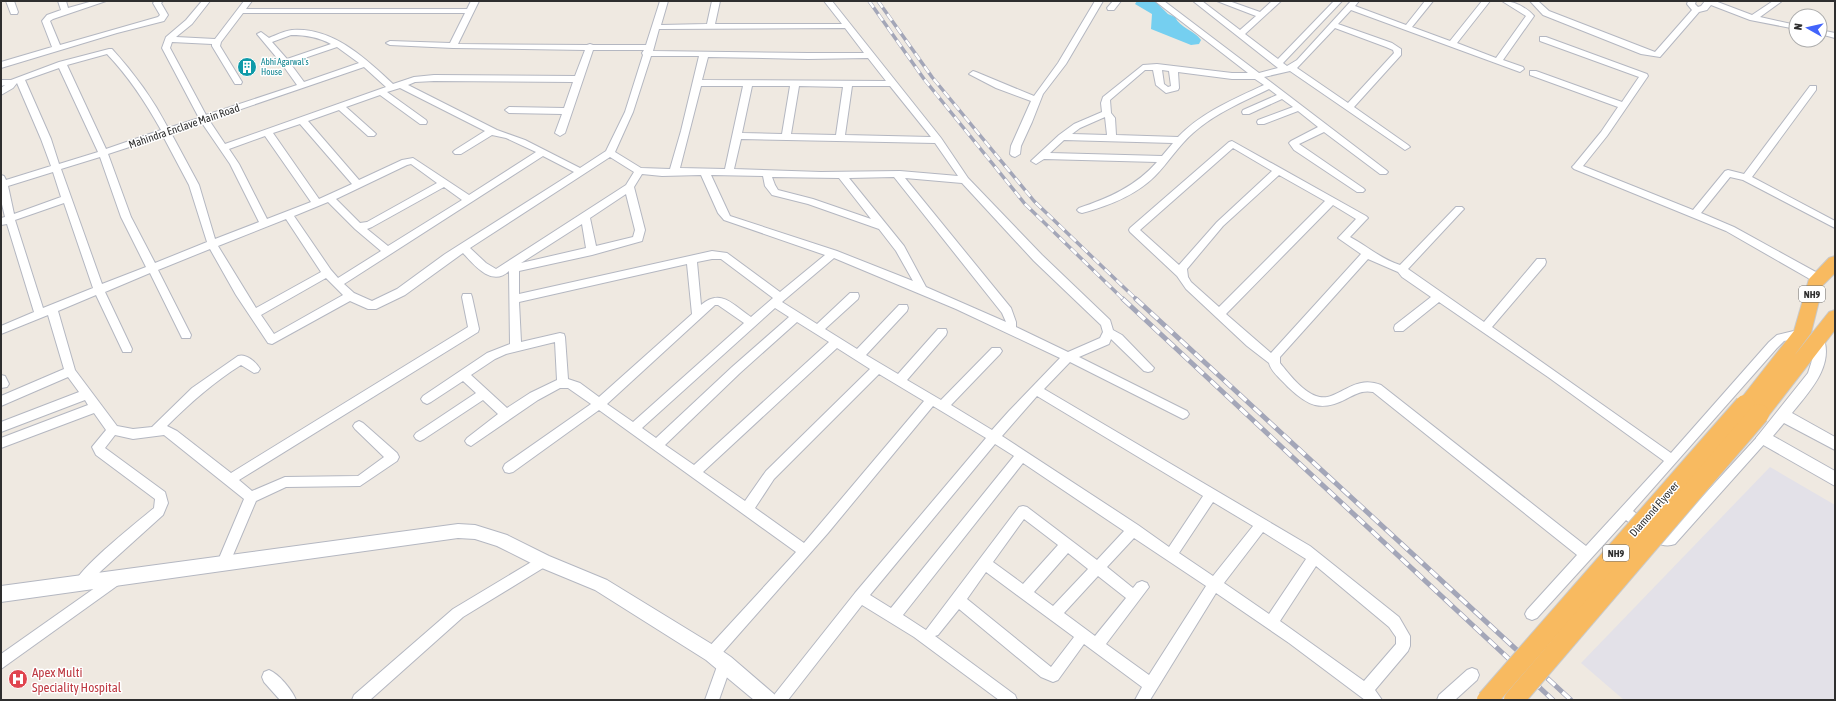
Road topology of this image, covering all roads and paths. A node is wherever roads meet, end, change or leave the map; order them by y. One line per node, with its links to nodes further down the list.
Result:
1 (10, 1): 32 (street)
2 (62, 1): 29 (street)
3 (102, 1): 29 (street)
4 (159, 1): 52 (street)
5 (206, 1): 43 (street)
6 (248, 1): 30 (street)
7 (476, 1): 31 (street)
8 (664, 1): 39 (street)
9 (716, 1): 37 (street)
10 (817, 1): 11 (street)
11 (828, 1): 38 (street)
12 (1099, 1): 84 (street)
13 (1117, 1): 27 (street)
14 (1159, 1): 67 (street)
15 (1197, 1): 41 (street)
16 (1221, 1): 33 (street)
17 (1277, 1): 33 (street)
18 (1338, 1): 62 (street)
19 (1429, 1): 40 (street)
20 (1486, 1): 49 (street)
21 (1506, 1): 56 (street)
22 (1534, 1): 28 (street)
23 (1692, 1): 28 (street)
24 (1710, 1): 28 (street); 34 (street)
25 (1778, 1): 34 (street)
26 (1352, 4): 35 (street); 40 (street)
27 (1111, 8)
28 (1696, 10)
29 (65, 11): 52 (street)
30 (240, 11): 31 (street); 46 (street)
31 (470, 11): 50 (street)
32 (14, 12)
33 (1262, 15): 41 (street)
34 (1754, 18): 36 (street)
35 (1333, 25): 62 (street); 88 (street)
36 (1788, 25)
37 (711, 26): 38 (street); 39 (street)
38 (846, 26): 55 (street)
39 (655, 27): 53 (street)
40 (1407, 28): 49 (street)
41 (1241, 33): 62 (street)
42 (261, 34): 45 (street)
43 (168, 39): 46 (street); 93 (street)
44 (1543, 39): 86 (street)
45 (267, 41): 48 (street); 57 (street)
46 (217, 42): 70 (street)
47 (390, 43): 50 (street)
48 (339, 44): 57 (street); 59 (street)
49 (1452, 44): 56 (street)
50 (453, 46): 51 (street)
51 (590, 46): 53 (street); 68 (street)
52 (57, 48): 60 (street)
53 (647, 50): 54 (street); 115 (street)
54 (704, 54): 55 (street); 72 (street)
55 (870, 54): 74 (street)
56 (1498, 61): 64 (street)
57 (285, 62): 77 (street)
58 (62, 64): 69 (street); 98 (street); 114 (street)
59 (366, 64): 77 (street, Mahindra Enclave Main Road); 78 (street)
60 (1, 65)
61 (1157, 67): 63 (street); 63 (street); 92 (street)
62 (1285, 67): 67 (street); 88 (street)
63 (1173, 69): 67 (street)
64 (1520, 69)
65 (1533, 73): 86 (street)
66 (973, 74): 84 (street)
67 (1257, 76): 79 (street)
68 (578, 79): 78 (street); 90 (street)
69 (16, 80): 71 (street); 81 (street); 118 (street)
70 (238, 82)
71 (1, 83)
72 (697, 83): 73 (street); 122 (street)
73 (748, 83): 75 (street); 103 (street)
74 (893, 83): 76 (street); 108 (street)
75 (795, 84): 76 (street); 104 (street)
76 (848, 84): 106 (street)
77 (302, 86): 93 (street, Mahindra Enclave Main Road)
78 (396, 86): 82 (street); 100 (street)
79 (1269, 86): 83 (street); 109 (street)
80 (1813, 88): 129 (street)
81 (1, 92)
82 (381, 92): 85 (street); 95 (street)
83 (1282, 96): 87 (street); 91 (street)
84 (1036, 100): 116 (street)
85 (340, 106): 94 (street); 102 (street)
86 (1624, 106): 144 (street)
87 (1299, 108): 96 (street); 97 (street)
88 (1349, 108): 110 (street)
89 (509, 110): 90 (street)
90 (566, 111): 101 (street)
91 (1246, 112)
92 (1107, 113): 105 (street); 107 (street)
93 (204, 119): 98 (street, Mahindra Enclave Main Road); 111 (street)
94 (301, 119): 99 (street); 133 (street)
95 (423, 122)
96 (1261, 122)
97 (1324, 128): 123 (street); 135 (street)
98 (165, 132): 114 (street, Mahindra Enclave Main Road); 151 (street)
99 (267, 132): 111 (street); 140 (street)
100 (492, 132): 112 (street); 113 (street)
101 (560, 133)
102 (371, 134)
103 (737, 136): 104 (street); 125 (street)
104 (786, 137): 106 (street)
105 (1062, 137): 107 (street); 117 (street)
106 (840, 138): 108 (street)
107 (1112, 139): 109 (street)
108 (938, 140): 130 (street)
109 (1181, 140): 117 (street)
110 (1405, 147)
111 (223, 148): 147 (street)
112 (458, 152)
113 (543, 152): 121 (street); 138 (street)
114 (103, 153): 118 (street, Mahindra Enclave Main Road); 160 (street)
115 (610, 153): 120 (street); 121 (street)
116 (1015, 154)
117 (1164, 159): 142 (street)
118 (56, 168): 131 (street, Mahindra Enclave Main Road); 137 (street)
119 (1278, 170): 139 (street); 164 (street); 164 (street)
120 (639, 171): 122 (street); 134 (street)
121 (581, 172): 152 (street)
122 (674, 172): 124 (street)
123 (1383, 172)
124 (705, 173): 125 (street); 155 (street)
125 (729, 173): 126 (street)
126 (767, 174): 128 (street); 149 (street)
127 (897, 174): 128 (street); 130 (street); 189 (street)
128 (842, 175): 149 (street)
129 (1746, 178): 144 (street); 148 (street)
130 (965, 180): 191 (street)
131 (1, 182): 146 (street)
132 (444, 183): 133 (street); 138 (street); 150 (street)
133 (358, 185): 136 (street)
134 (629, 187): 145 (street); 154 (street)
135 (1360, 190)
136 (330, 198): 140 (street); 150 (street)
137 (65, 199): 146 (street); 169 (street)
138 (469, 200): 153 (street)
139 (1332, 200): 156 (street); 180 (street)
140 (317, 203): 143 (street)
141 (1459, 209): 162 (street)
142 (1082, 210)
143 (288, 214): 147 (street); 163 (street)
144 (1694, 215): 166 (street)
145 (585, 217): 154 (street); 165 (street)
146 (6, 221): 178 (street)
147 (265, 224): 151 (street)
148 (1835, 225)
149 (880, 226): 168 (street)
150 (358, 227): 153 (street)
151 (212, 244): 160 (street); 179 (street)
152 (464, 248): 165 (street); 170 (street)
153 (388, 251): 167 (street)
154 (592, 251): 161 (street)
155 (833, 254): 168 (street); 175 (street)
156 (1367, 254): 162 (street); 200 (street)
157 (692, 259): 174 (street); 175 (street); 181 (street)
158 (1541, 262): 186 (street)
159 (1835, 262): 166 (highway, NH9)
160 (151, 268): 169 (street); 192 (street)
161 (514, 268): 165 (street); 174 (street)
162 (1402, 269): 172 (street)
163 (327, 273): 167 (street); 179 (street)
164 (1181, 273): 180 (street)
165 (496, 274)
166 (1818, 279): 193 (highway, NH9)
167 (338, 284): 170 (street)
168 (922, 289): 189 (street)
169 (99, 290): 177 (street); 196 (street)
170 (350, 296): 179 (street)
171 (854, 296): 188 (street)
172 (1439, 296): 185 (street); 186 (street)
173 (467, 297): 238 (street)
174 (514, 298): 195 (street)
175 (778, 300): 182 (street); 184 (street)
176 (903, 308): 198 (street)
177 (52, 309): 178 (street); 205 (street)
178 (40, 314): 187 (street)
179 (254, 314)
180 (1219, 314): 200 (street)
181 (697, 316): 184 (street); 215 (street)
182 (796, 317): 188 (street); 231 (street)
183 (1835, 317): 193 (highway, NH9)
184 (752, 323): 223 (street)
185 (1399, 328)
186 (1486, 328): 234 (street)
187 (1, 330)
188 (817, 330): 194 (street)
189 (1011, 330): 199 (street)
190 (942, 332): 207 (street)
191 (1108, 332): 199 (street); 203 (street)
192 (186, 335)
193 (1810, 335): 201 (highway, Diamond Flyover / NH9); 219 (street); 234 (street)
194 (836, 342): 198 (street); 236 (street)
195 (516, 347): 206 (street); 208 (street)
196 (126, 349)
197 (996, 351): 217 (street)
198 (858, 356): 202 (street)
199 (1069, 356): 209 (street); 218 (street)
200 (1274, 361): 248 (street)
201 (1790, 361): 283 (highway, Diamond Flyover / NH9, bridge); 284 (highway, Diamond Flyover / NH9, bridge)
202 (878, 368): 207 (street); 241 (street)
203 (1148, 368)
204 (254, 369): 225 (street)
205 (70, 371): 210 (street); 214 (street)
206 (463, 374): 211 (street); 212 (street)
207 (899, 381): 213 (street)
208 (563, 383): 215 (street); 220 (street)
209 (1036, 390): 227 (street); 239 (street)
210 (87, 394): 216 (street); 222 (street)
211 (484, 394): 220 (street); 226 (street)
212 (427, 399)
213 (931, 400): 217 (street); 246 (street)
214 (1, 402)
215 (599, 404): 223 (street); 235 (street)
216 (96, 407): 224 (street); 230 (street)
217 (942, 407): 227 (street)
218 (1184, 414)
219 (1782, 414): 228 (street); 232 (street)
220 (506, 415): 229 (street)
221 (359, 426): 240 (street)
222 (1, 427)
223 (634, 428): 231 (street)
224 (113, 430): 225 (street); 255 (street)
225 (156, 430): 238 (street)
226 (420, 436)
227 (994, 437): 233 (street); 259 (street)
228 (1763, 438): 237 (street); 242 (street)
229 (471, 441)
230 (1, 443)
231 (657, 444): 236 (street)
232 (1835, 444)
233 (1022, 455): 244 (street); 263 (street)
234 (1672, 460): 242 (street)
235 (509, 468)
236 (696, 472): 241 (street)
237 (1835, 479)
238 (230, 480): 240 (street)
239 (1211, 494): 243 (street); 247 (street)
240 (251, 497): 251 (street)
241 (747, 509): 246 (street)
242 (1624, 512): 248 (street)
243 (1262, 524): 249 (street); 256 (street)
244 (1134, 529): 247 (street); 253 (street)
245 (1067, 544): 252 (street); 253 (street); 257 (street)
246 (805, 551): 268 (street)
247 (1171, 554): 256 (street)
248 (1586, 554): 262 (street)
249 (1314, 558): 264 (street); 273 (street)
250 (543, 561): 251 (street); 268 (street); 275 (street)
251 (223, 563): 254 (street)
252 (984, 563): 257 (street); 260 (street)
253 (1098, 568): 261 (street); 267 (street)
254 (120, 576): 255 (street); 269 (street)
255 (82, 582): 258 (street)
256 (1216, 584): 264 (street); 272 (street)
257 (1025, 592): 261 (street)
258 (1, 594)
259 (860, 597): 263 (street); 278 (street)
260 (958, 600): 265 (street); 266 (street)
261 (1054, 614): 266 (street)
262 (1532, 614)
263 (894, 615): 279 (street)
264 (1272, 623): 273 (street)
265 (933, 630)
266 (1083, 635): 267 (street)
267 (1097, 645): 272 (street)
268 (718, 659): 276 (street); 277 (street)
269 (1, 662)
270 (1472, 675): 282 (street)
271 (269, 677): 274 (street)
272 (1152, 685): 280 (street)
273 (1365, 690): 281 (street)
274 (289, 700)
275 (360, 700)
276 (712, 700)
277 (768, 700)
278 (779, 700)
279 (1010, 700)
280 (1142, 700)
281 (1375, 700)
282 (1444, 700)
283 (1487, 700)
284 (1514, 700)

